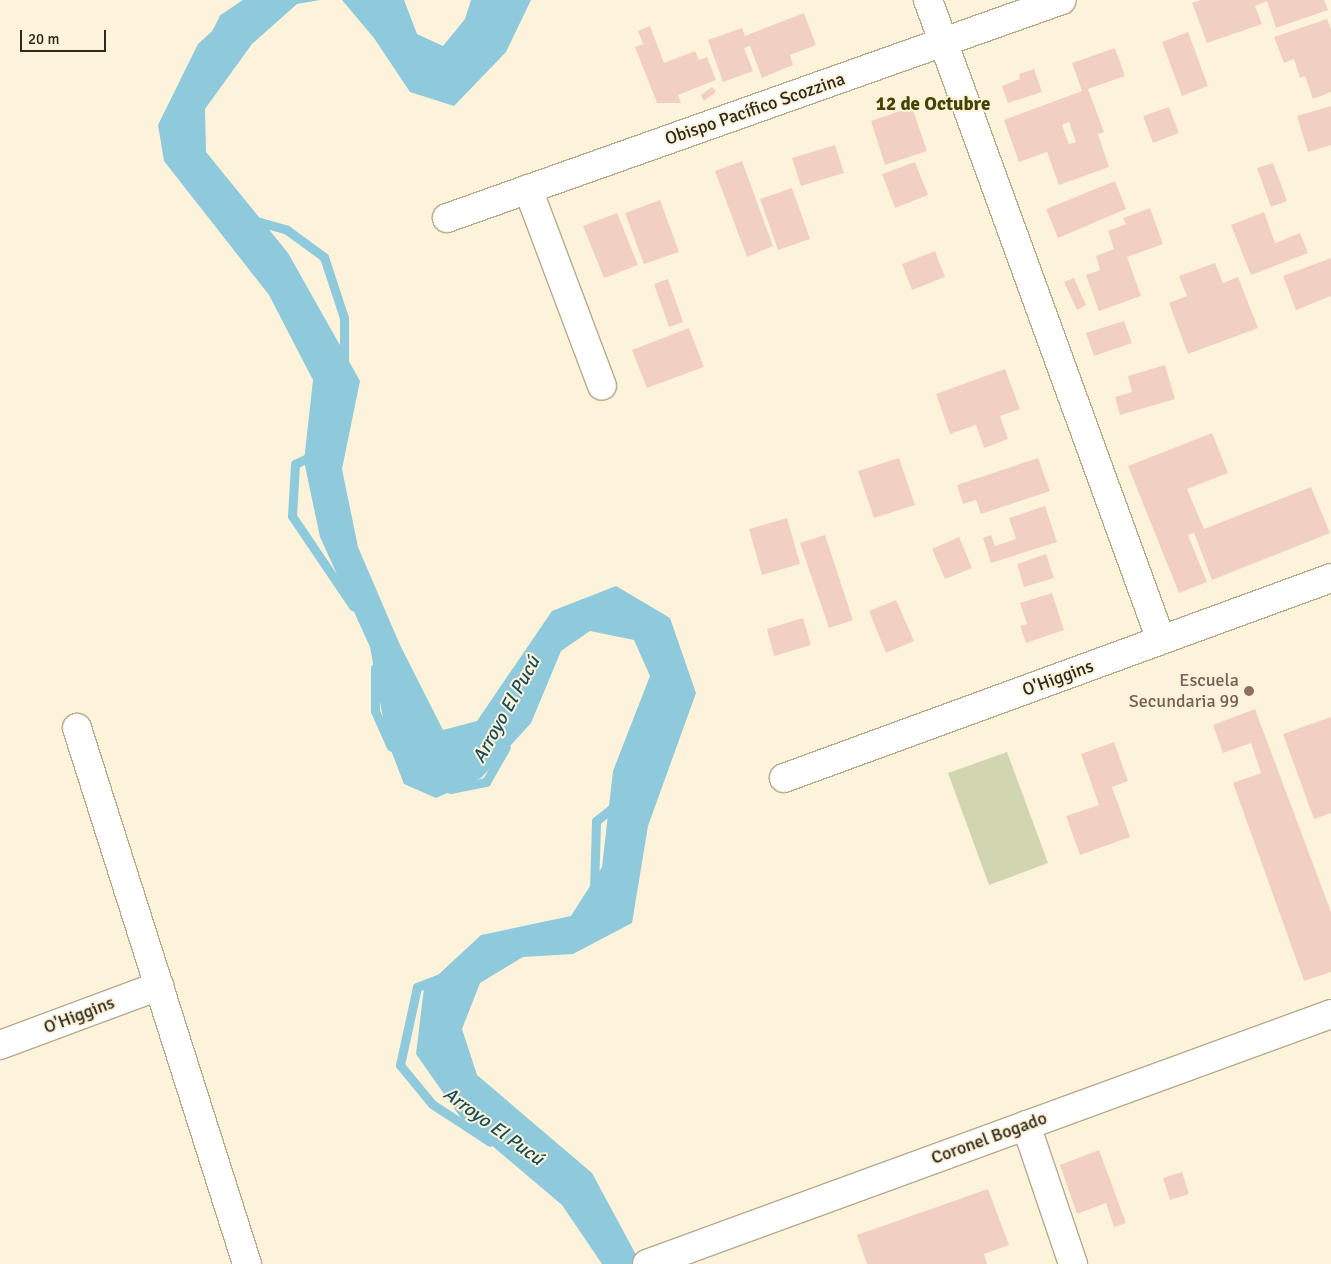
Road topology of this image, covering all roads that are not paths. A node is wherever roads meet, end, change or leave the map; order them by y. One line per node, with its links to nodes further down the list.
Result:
1 (928, 0): 3 (street)
2 (1062, 0): 3 (street, Obispo Pacífico Scozzina)
3 (944, 42): 4 (street, Obispo Pacífico Scozzina); 8 (street)
4 (528, 189): 5 (street, Obispo Pacífico Scozzina); 6 (street)
5 (447, 218)
6 (602, 386)
7 (1331, 578): 8 (street, O'Higgins)
8 (1161, 640): 10 (street, O'Higgins)
9 (77, 728): 11 (street)
10 (784, 778)
11 (159, 986): 13 (street, O'Higgins); 15 (street)
12 (1331, 1014): 14 (street, Coronel Bogado)
13 (0, 1045)
14 (1026, 1125): 16 (street, Coronel Bogado); 17 (street)
15 (247, 1264)
16 (646, 1264)
17 (1073, 1264)

